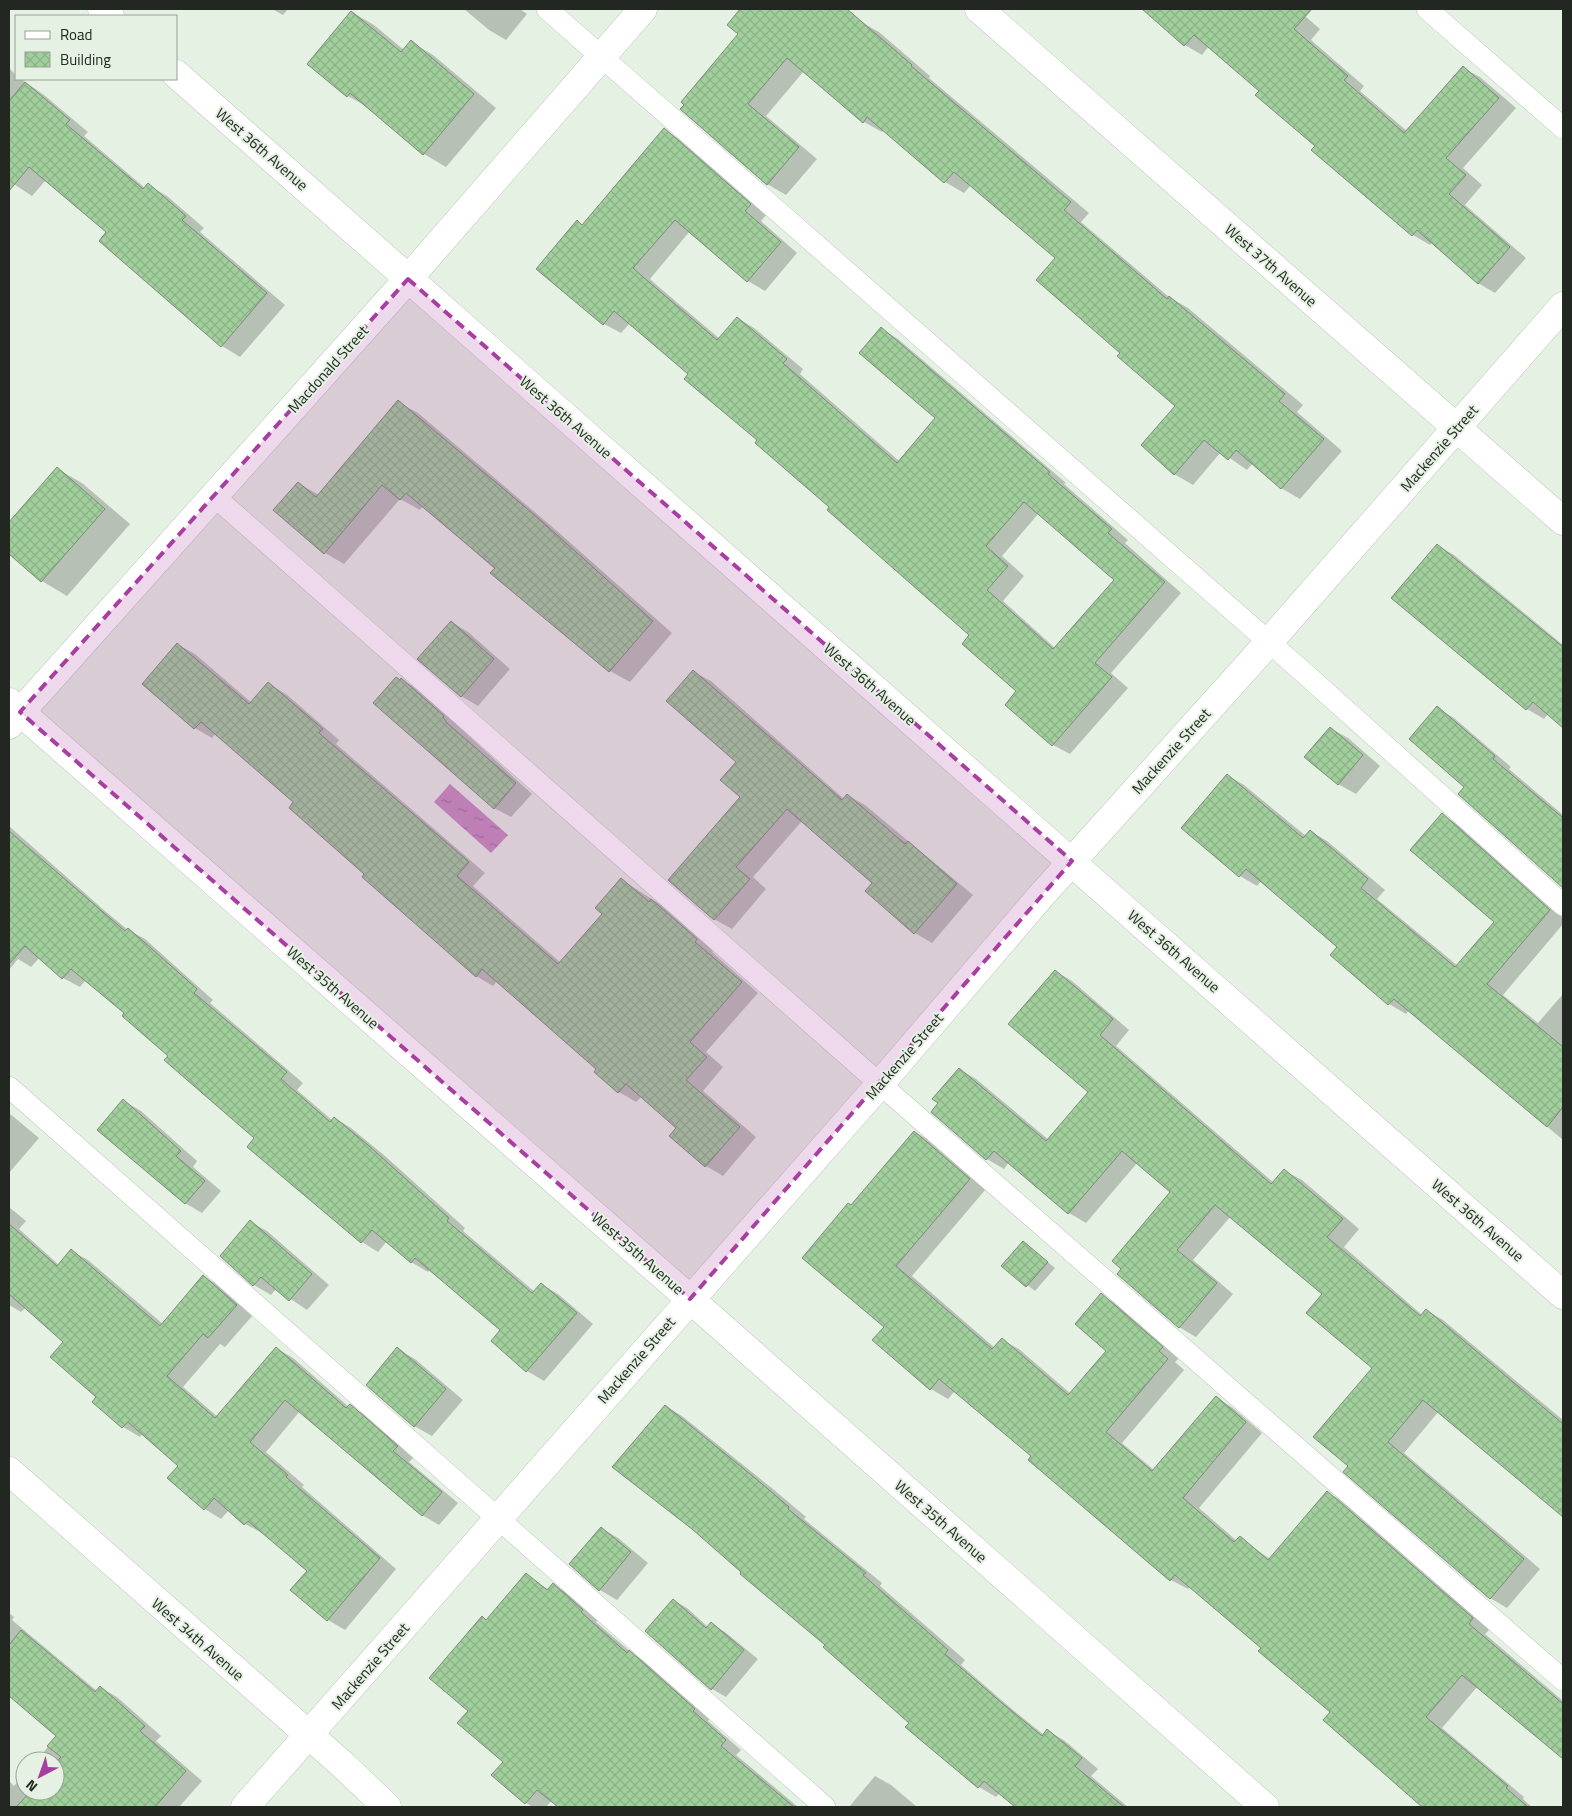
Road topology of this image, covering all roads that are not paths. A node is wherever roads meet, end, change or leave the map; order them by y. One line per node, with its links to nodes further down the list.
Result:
1 (547, 9): 5 (lane)
2 (643, 9): 5 (street, Macdonald Street)
3 (979, 9): 10 (street, West 37th Avenue)
4 (1428, 9): 7 (lane)
5 (601, 56): 8 (street, Macdonald Street); 13 (lane)
6 (178, 76): 8 (street, West 36th Avenue)
7 (1563, 128)
8 (408, 279): 11 (street, Macdonald Street); 15 (street, West 36th Avenue)
9 (1563, 306): 10 (street, Mackenzie Street)
10 (1456, 427): 12 (street, West 37th Avenue); 13 (street, Mackenzie Street)
11 (214, 496): 14 (street, Macdonald Street); 17 (lane)
12 (1563, 521)
13 (1269, 642): 15 (street, Mackenzie Street); 16 (lane)
14 (13, 713): 20 (street, West 35th Avenue)
15 (1072, 861): 17 (street, Mackenzie Street); 19 (street, West 36th Avenue)
16 (1563, 905)
17 (880, 1084): 20 (street, Mackenzie Street); 23 (lane)
18 (9, 1087): 22 (lane)
19 (1563, 1295)
20 (690, 1299): 22 (street, Mackenzie Street); 28 (street, West 35th Avenue)
21 (9, 1471): 24 (street, West 34th Avenue)
22 (498, 1518): 24 (street, Mackenzie Street); 27 (lane)
23 (1563, 1680)
24 (309, 1736): 25 (street, Mackenzie Street); 26 (street, West 34th Avenue)
25 (246, 1807)
26 (387, 1807)
27 (825, 1807)
28 (1264, 1807)

